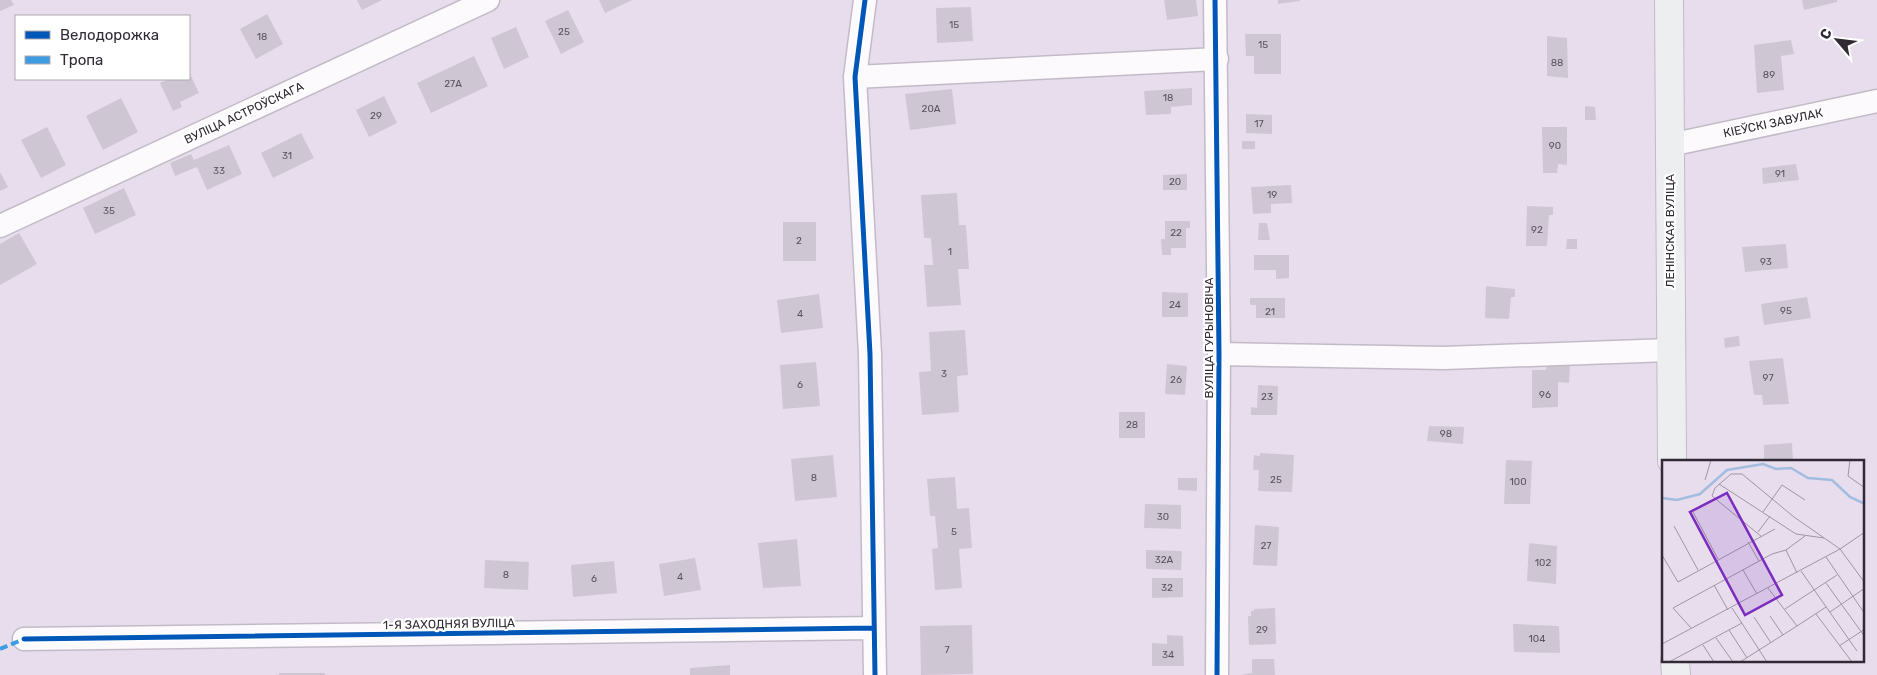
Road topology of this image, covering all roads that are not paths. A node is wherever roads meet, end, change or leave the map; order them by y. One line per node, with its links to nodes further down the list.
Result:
1 (488, 0): 9 (street, ВУЛІЦА АСТРОЎСКАГА)
2 (865, 0): 6 (street)
3 (1215, 0): 5 (street, ВУЛІЦА ГУРЫНОВІЧА)
4 (1669, 0): 8 (main road, ЛЕНІНСКАЯ ВУЛІЦА)
5 (1216, 59): 6 (street); 11 (street, ВУЛІЦА ГУРЫНОВІЧА)
6 (855, 77): 13 (street)
7 (1877, 101): 8 (street, КІЕЎСКІ ЗАВУЛАК)
8 (1670, 145): 10 (main road, ЛЕНІНСКАЯ ВУЛІЦА)
9 (0, 226)
10 (1670, 350): 11 (street); 12 (main road, ЛЕНІНСКАЯ ВУЛІЦА)
11 (1219, 354): 17 (street, ВУЛІЦА ГУРЫНОВІЧА)
12 (1672, 460)
13 (874, 628): 14 (street, 1-Я ЗАХОДНЯЯ ВУЛІЦА); 16 (street)
14 (24, 639)
15 (1675, 662): 18 (main road)
16 (875, 675)
17 (1217, 675)
18 (1676, 675)

